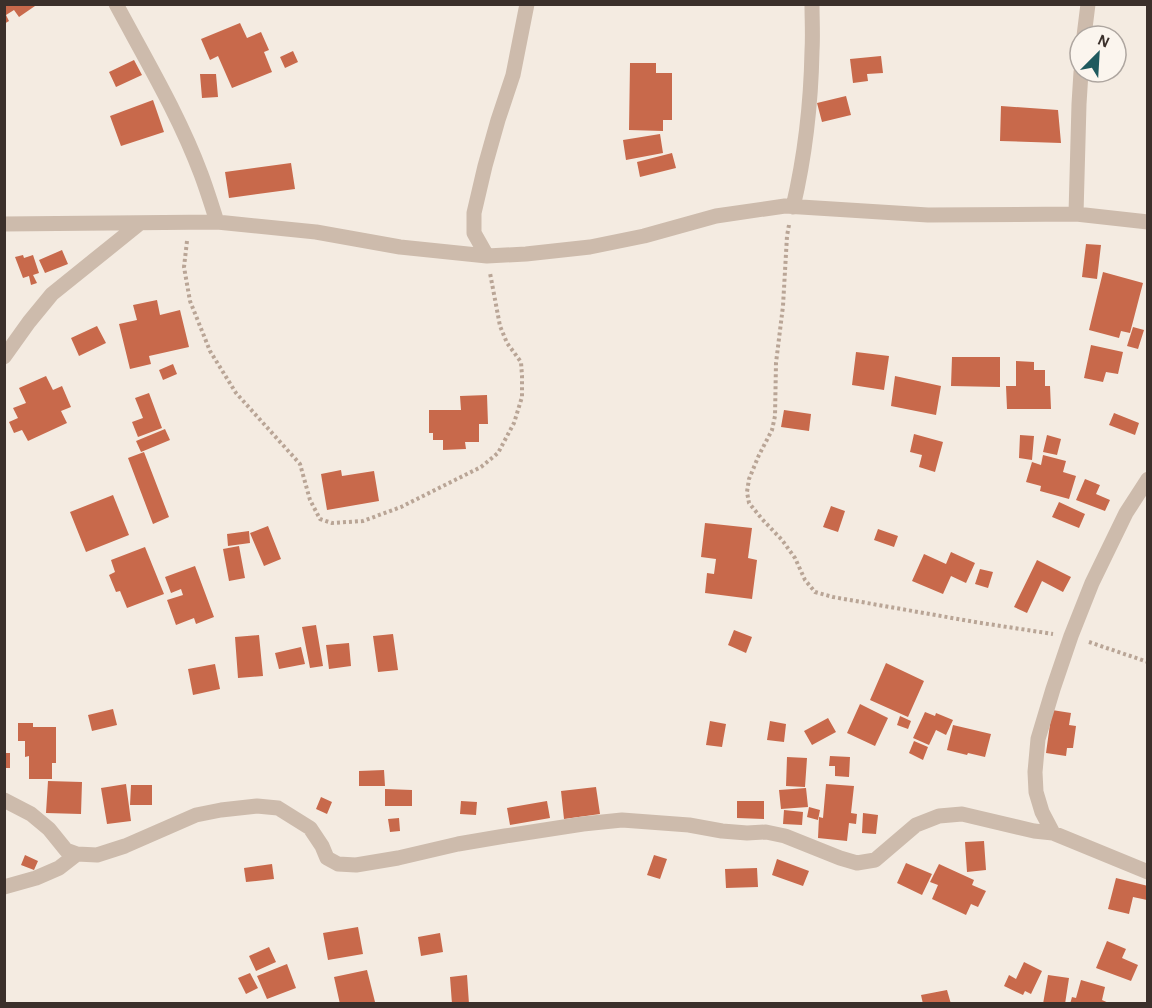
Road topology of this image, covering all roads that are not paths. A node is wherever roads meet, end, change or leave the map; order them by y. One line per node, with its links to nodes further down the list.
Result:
1 (116, 4): 9 (street)
2 (527, 4): 13 (street)
3 (812, 4): 7 (street)
4 (1088, 4): 5 (street)
5 (1086, 24)
6 (1080, 84): 8 (street)
7 (793, 207): 8 (street); 13 (street)
8 (1076, 214): 10 (street)
9 (217, 222): 12 (street); 13 (street)
10 (1148, 222)
11 (4, 224): 12 (street)
12 (139, 224): 14 (street)
13 (487, 256)
14 (4, 357)
15 (1148, 478): 17 (street)
16 (4, 800): 18 (street)
17 (1053, 834): 18 (street); 19 (street)
18 (77, 854): 20 (street)
19 (1148, 872)
20 (4, 887)

